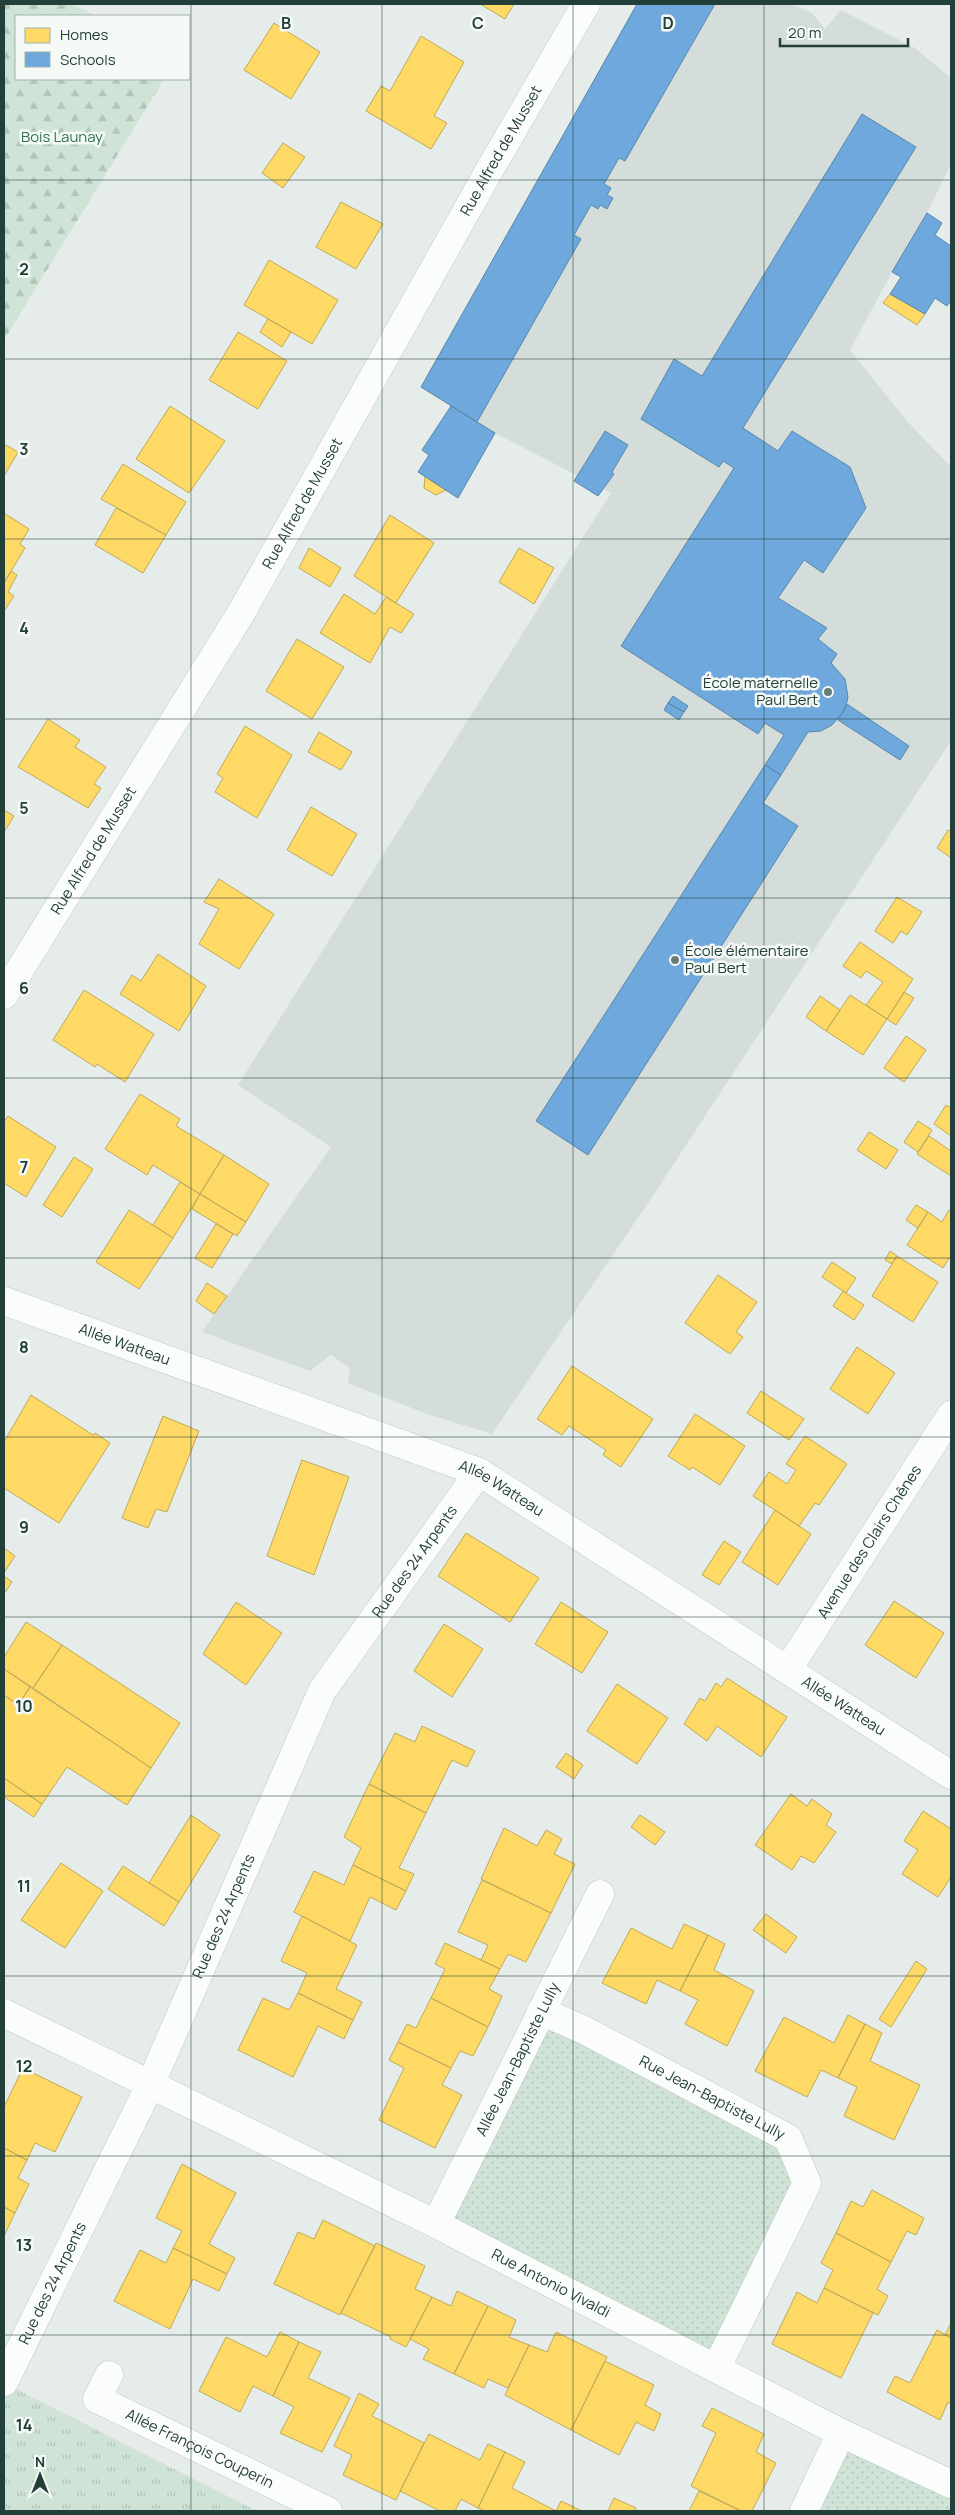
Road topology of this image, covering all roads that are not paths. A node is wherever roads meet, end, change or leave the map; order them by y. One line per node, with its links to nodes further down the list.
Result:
1 (586, 4): 2 (street, Rue Alfred de Musset)
2 (4, 995)
3 (4, 1301): 5 (street, Allée Watteau)
4 (951, 1415): 6 (street, Avenue des Clairs Chênes)
5 (479, 1472): 6 (street, Allée Watteau); 11 (street, Rue des 24 Arpents)
6 (788, 1669): 7 (street, Allée Watteau)
7 (951, 1775)
8 (600, 1894): 9 (street, Allée Jean-Baptiste Lully)
9 (542, 2011): 12 (street, Allée Jean-Baptiste Lully); 13 (street, Rue Jean-Baptiste Lully)
10 (4, 2012): 11 (street, Rue Antonio Vivaldi)
11 (151, 2083): 12 (street, Rue Antonio Vivaldi); 15 (street, Rue des 24 Arpents)
12 (436, 2224): 13 (street, Rue Antonio Vivaldi)
13 (716, 2369): 16 (street, Rue Antonio Vivaldi)
14 (109, 2375): 18 (street, Allée François Couperin)
15 (4, 2382)
16 (841, 2433): 17 (street, Rue Antonio Vivaldi); 19 (street)
17 (951, 2484)
18 (328, 2511)
19 (804, 2511)

